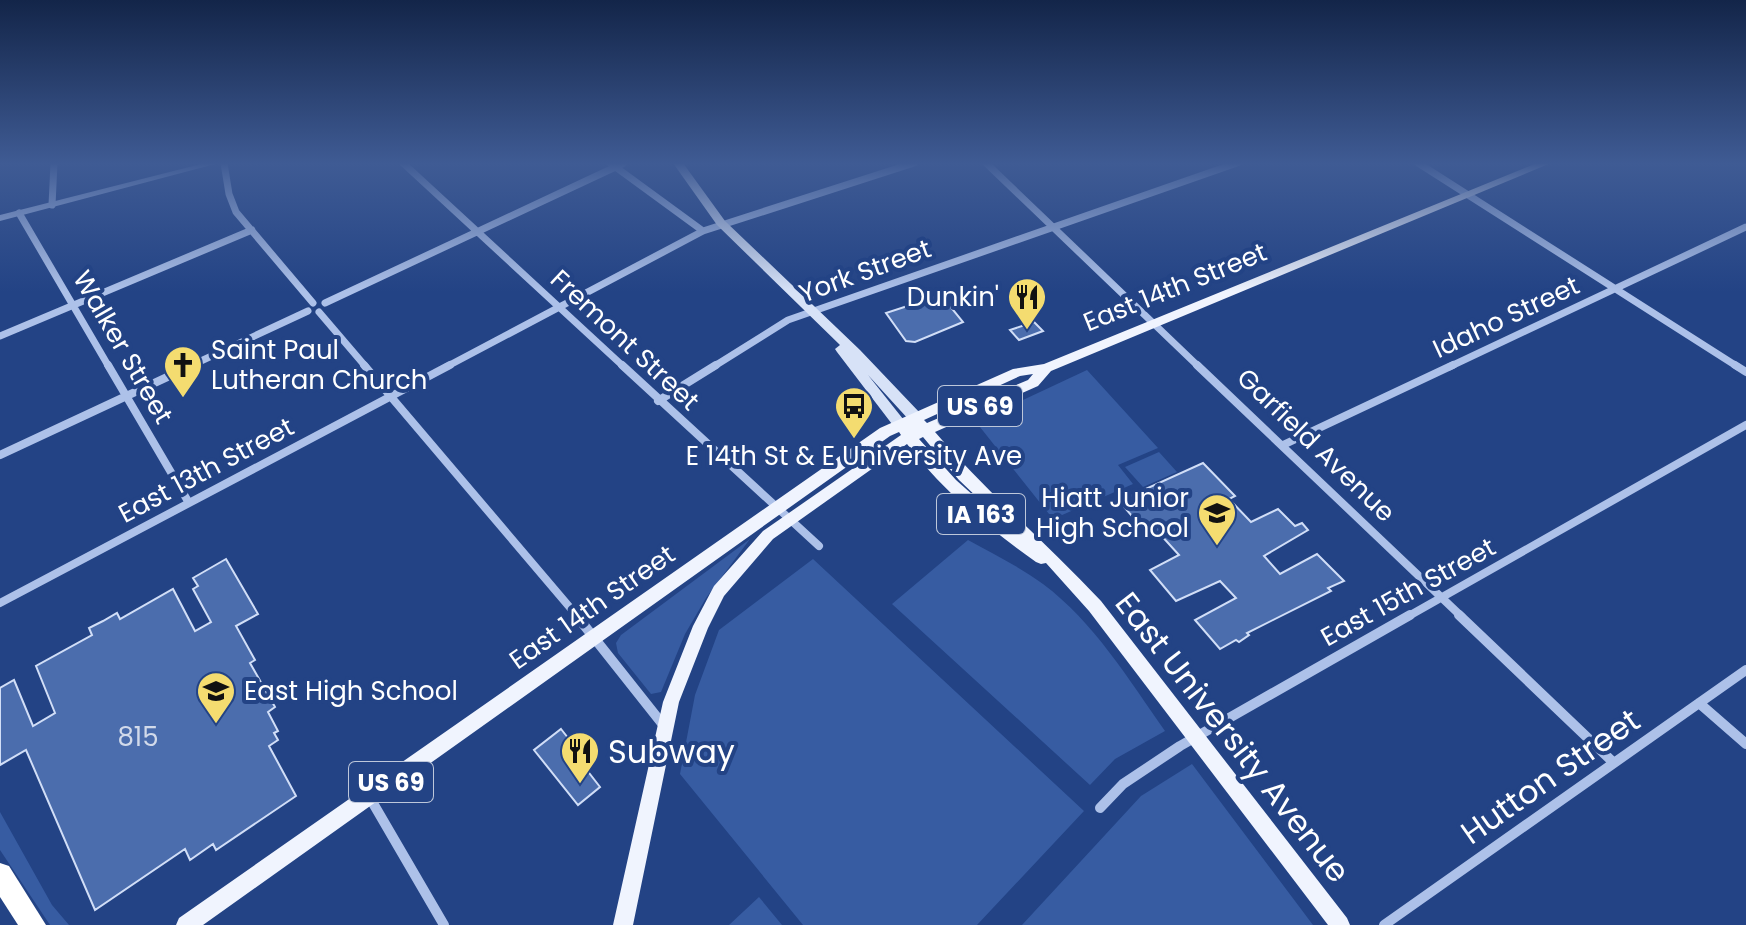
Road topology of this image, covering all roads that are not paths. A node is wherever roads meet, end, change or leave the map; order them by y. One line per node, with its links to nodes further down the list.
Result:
1 (47, 206): 12 (street)
2 (233, 206): 17 (street)
3 (449, 206): 19 (street, Fremont Street)
4 (529, 206): 19 (street)
5 (669, 206): 18 (street)
6 (709, 206): 14 (main road, East University Avenue)
7 (775, 206): 14 (street, East 13th Street)
8 (1032, 206): 15 (street, Garfield Avenue)
9 (1111, 206): 15 (street, York Street)
10 (1441, 206): 28 (main road, East 14th Street / US 69)
11 (1486, 206): 20 (street)
12 (19, 213): 13 (street); 23 (street, Walker Street)
13 (0, 218)
14 (721, 223): 18 (street, East 13th Street); 26 (main road, East University Avenue)
15 (1053, 226): 26 (street, York Street); 28 (street, Garfield Avenue)
16 (1746, 227): 20 (street, Idaho Street)
17 (252, 230): 21 (street); 23 (street)
18 (703, 231): 24 (street, East 13th Street)
19 (476, 232): 22 (street); 24 (street, Fremont Street)
20 (1615, 288): 31 (street); 39 (street, Idaho Street)
21 (313, 303): 22 (street); 25 (street)
22 (325, 303): 27 (street)
23 (73, 305): 29 (street); 32 (street, Walker Street)
24 (557, 308): 33 (street, East 13th Street); 34 (street, Fremont Street)
25 (308, 311): 27 (street); 32 (street)
26 (812, 311): 34 (street, York Street); 35 (main road, East University Avenue)
27 (319, 312): 33 (street)
28 (1155, 323): 30 (main road, East 14th Street / US 69); 39 (street, Garfield Avenue)
29 (0, 336)
30 (1046, 368): 35 (main road, East 14th Street / US 69); 37 (main road, East 14th Street / US 69)
31 (1746, 372)
32 (126, 396): 40 (street); 41 (street, Walker Street)
33 (392, 397): 41 (street, East 13th Street); 48 (street)
34 (658, 401): 42 (street, Fremont Street)
35 (907, 421): 37 (main road, East University Avenue / IA 163); 38 (main road, East University Avenue / IA 163); 42 (main road, East 14th Street / US 69)
36 (1746, 425): 46 (street, East 15th Street)
37 (925, 431): 38 (main road, East 14th Street / US 69); 45 (main road, East University Avenue / IA 163)
38 (909, 437): 43 (main road, East 14th Street / US 69); 45 (main road, East University Avenue / IA 163)
39 (1283, 445): 46 (street, Garfield Avenue)
40 (0, 455)
41 (189, 503): 47 (street, East 13th Street)
42 (777, 508): 43 (street, Fremont Street); 48 (main road, East 14th Street / US 69)
43 (790, 519): 44 (street, Fremont Street); 51 (main road, US 69)
44 (819, 546)
45 (1077, 588): 52 (main road, East University Avenue / IA 163)
46 (1444, 598): 52 (street, East 15th Street); 54 (street, Garfield Avenue)
47 (0, 603)
48 (594, 636): 51 (street); 55 (main road, East 14th Street / US 69)
49 (1746, 670): 50 (street, Hutton Street)
50 (1699, 703): 53 (street); 54 (street, Hutton Street)
51 (665, 727): 61 (main road, US 69)
52 (1196, 736): 56 (street, East 15th Street); 62 (main road, East University Avenue / IA 163)
53 (1746, 744)
54 (1613, 762): 63 (street, Hutton Street)
55 (370, 798): 59 (main road, East 14th Street / US 69); 60 (street)
56 (1100, 808)
57 (0, 875): 58 (highway)
58 (33, 925)
59 (186, 925)
60 (444, 925)
61 (623, 925)
62 (1340, 925)
63 (1384, 925)

